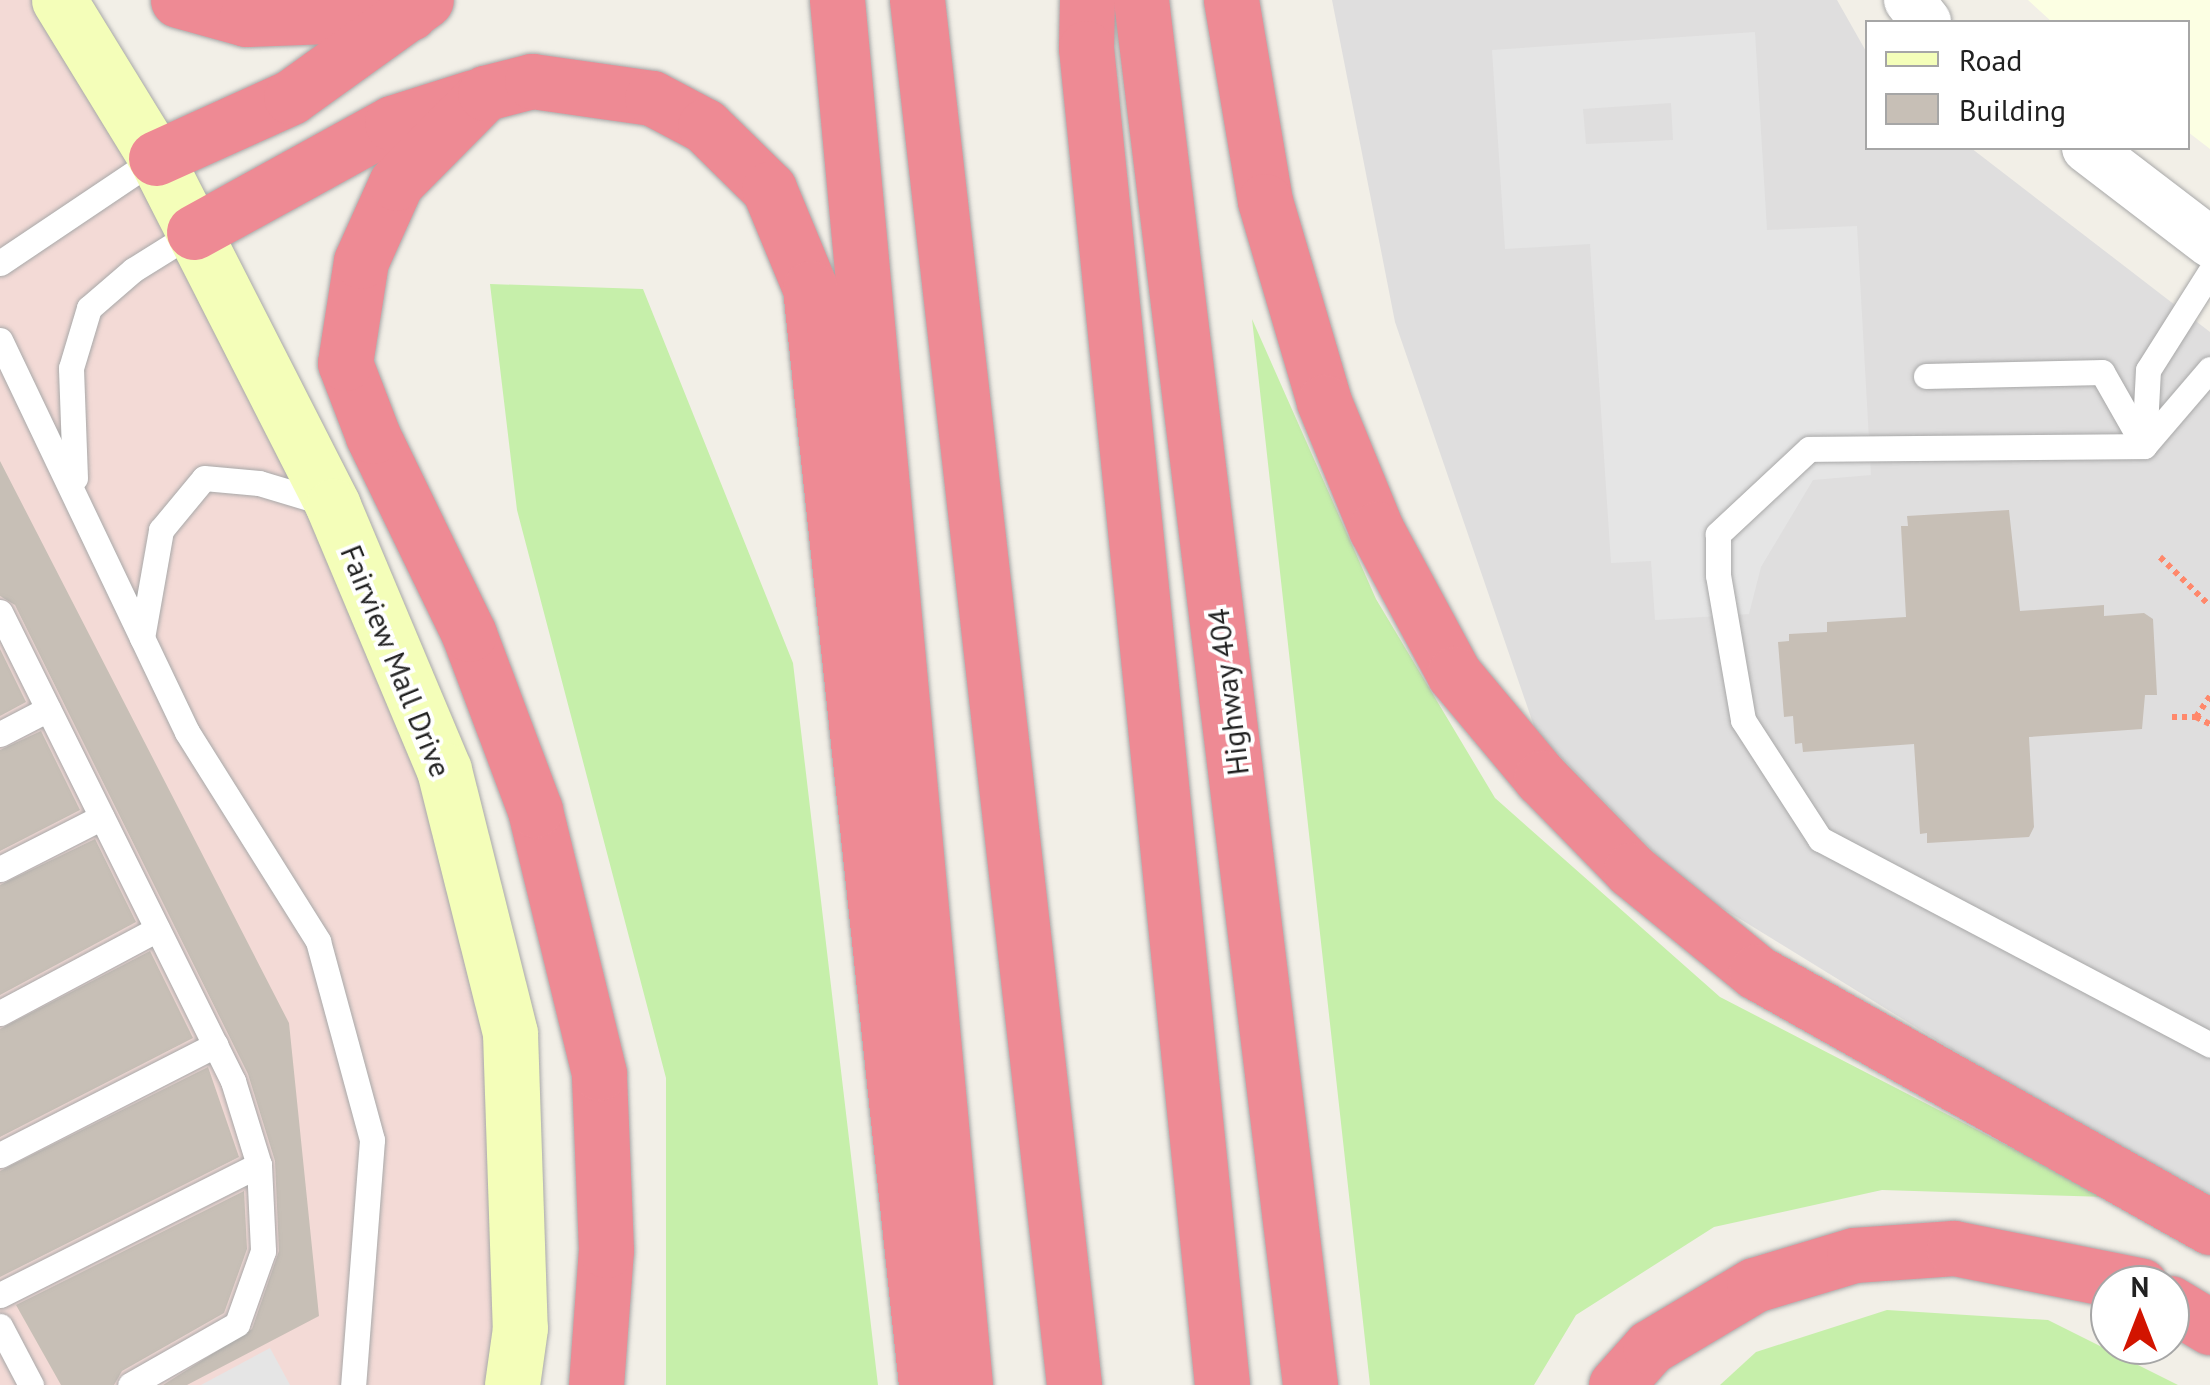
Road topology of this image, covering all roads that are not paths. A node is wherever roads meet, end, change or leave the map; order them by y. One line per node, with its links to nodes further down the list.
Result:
1 (59, 0): 13 (street, Fairview Mall Drive)
2 (178, 0): 9 (highway)
3 (837, 0): 46 (highway)
4 (918, 0): 47 (highway)
5 (1087, 0): 48 (highway)
6 (1141, 0): 49 (highway, Highway 404)
7 (1232, 0): 36 (highway)
8 (1909, 0): 10 (street)
9 (418, 7): 13 (highway)
10 (1924, 20)
11 (485, 93): 14 (highway); 44 (highway); 45 (highway)
12 (2090, 150): 15 (street)
13 (156, 158): 14 (street, Fairview Mall Drive); 16 (lane)
14 (194, 232): 22 (lane); 23 (street, Fairview Mall Drive)
15 (2210, 242)
16 (0, 263)
17 (2210, 272): 21 (lane)
18 (0, 340): 22 (lane)
19 (2210, 369): 21 (lane)
20 (1926, 376): 21 (lane)
21 (2144, 446): 33 (lane)
22 (76, 488): 25 (lane)
23 (333, 506): 25 (lane); 43 (street, Fairview Mall Drive)
24 (0, 612): 26 (lane)
25 (142, 638): 42 (lane)
26 (48, 709): 27 (lane); 28 (lane)
27 (0, 734)
28 (102, 818): 29 (lane); 30 (lane)
29 (0, 868)
30 (158, 929): 31 (lane); 32 (lane)
31 (0, 1013)
32 (214, 1045): 34 (lane); 35 (lane)
33 (2210, 1045)
34 (0, 1155)
35 (259, 1165): 38 (lane); 41 (lane)
36 (2210, 1227)
37 (2090, 1275): 50 (highway)
38 (0, 1294)
39 (0, 1326): 40 (lane)
40 (30, 1385)
41 (130, 1385)
42 (354, 1385)
43 (512, 1385)
44 (596, 1385)
45 (926, 1385)
46 (965, 1385)
47 (1074, 1385)
48 (1222, 1385)
49 (1310, 1385)
50 (1616, 1385)

